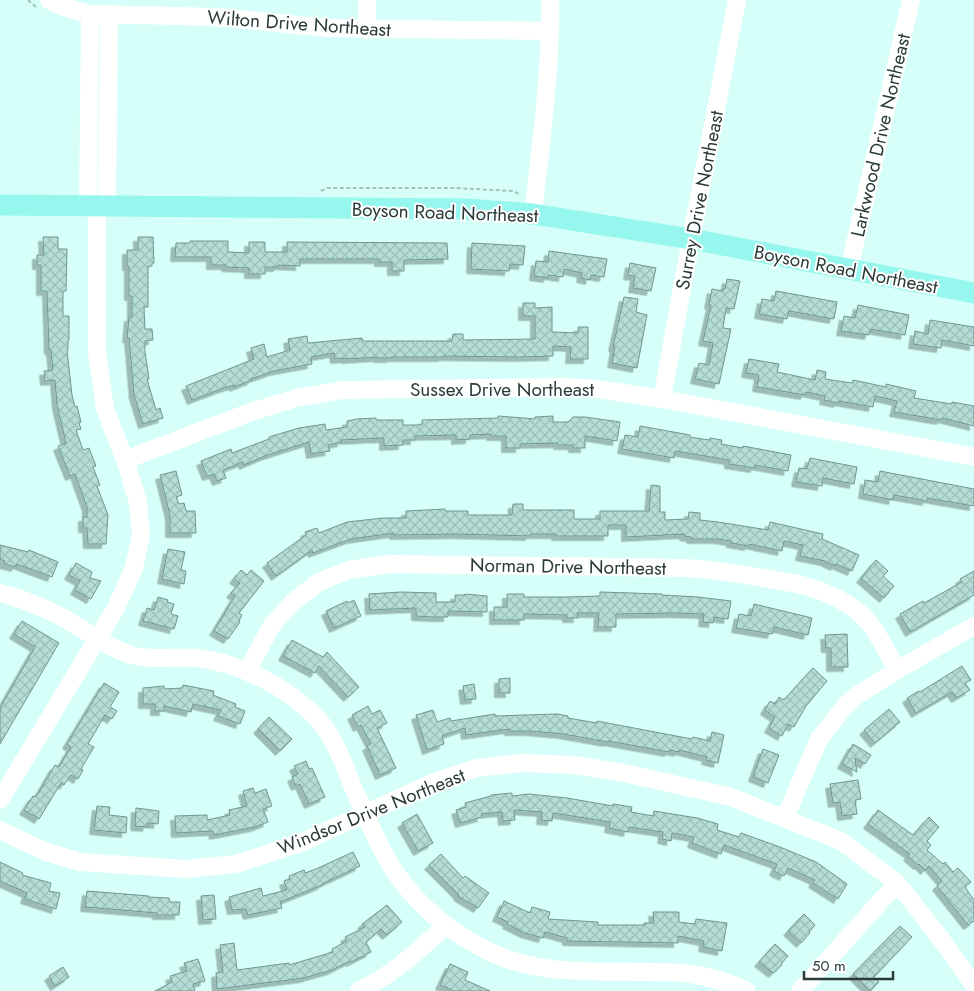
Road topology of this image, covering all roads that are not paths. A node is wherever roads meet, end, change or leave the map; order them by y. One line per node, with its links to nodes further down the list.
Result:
1 (49, 0): 6 (street, Wilton Drive Northeast)
2 (367, 0): 8 (street)
3 (550, 0): 9 (street)
4 (737, 0): 13 (street, Surrey Drive Northeast)
5 (911, 0): 14 (street, Larkwood Drive Northeast)
6 (90, 14): 7 (street, Wilton Drive Northeast); 11 (street)
7 (109, 14): 8 (street, Wilton Drive Northeast); 11 (street)
8 (367, 30): 9 (street, Wilton Drive Northeast)
9 (550, 31): 12 (street)
10 (0, 205): 11 (main road, Boyson Road Northeast)
11 (98, 205): 12 (main road, Boyson Road Northeast); 18 (street)
12 (533, 214): 13 (main road, Boyson Road Northeast)
13 (691, 239): 14 (main road, Boyson Road Northeast); 16 (street, Surrey Drive Northeast)
14 (850, 270): 15 (main road, Boyson Road Northeast)
15 (974, 293)
16 (662, 399): 17 (street, Sussex Drive Northeast); 18 (street, Sussex Drive Northeast)
17 (974, 457)
18 (125, 460): 21 (street)
19 (0, 593): 21 (street)
20 (974, 626): 22 (street)
21 (98, 639): 23 (street); 24 (street)
22 (897, 670): 23 (street, Norman Drive Northeast); 26 (street)
23 (247, 671): 25 (street)
24 (0, 800)
25 (365, 814): 26 (street, Windsor Drive Northeast); 27 (street, Windsor Drive Northeast); 29 (street)
26 (785, 818): 28 (street, Windsor Drive Northeast)
27 (0, 830)
28 (897, 883): 30 (street, Windsor Drive Northeast); 33 (street)
29 (446, 925): 31 (street); 32 (street)
30 (974, 985)
31 (359, 991)
32 (747, 991)
33 (800, 991)

